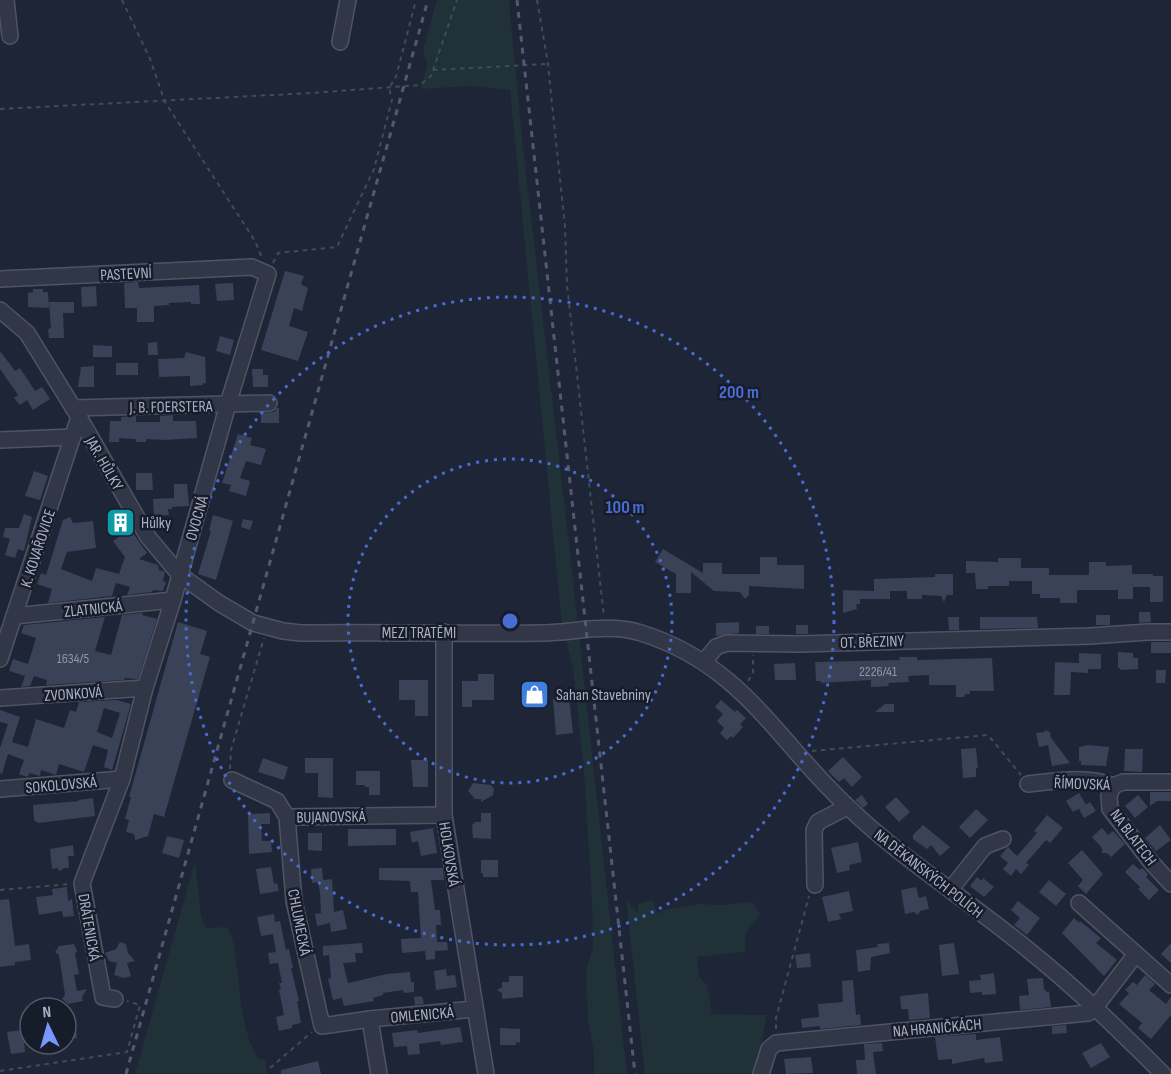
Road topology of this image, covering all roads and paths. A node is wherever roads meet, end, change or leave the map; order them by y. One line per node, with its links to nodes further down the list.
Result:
1 (6, 0): 7 (street)
2 (122, 0): 12 (path)
3 (348, 0): 8 (street)
4 (416, 0): 11 (path)
5 (457, 0): 10 (path)
6 (537, 0): 9 (path)
7 (10, 36)
8 (340, 42)
9 (548, 64): 10 (path); 26 (path)
10 (433, 70): 11 (path)
11 (389, 88): 12 (path); 14 (path)
12 (165, 102): 13 (path); 14 (path)
13 (0, 109)
14 (268, 274): 15 (street, PASTEVNÍ); 17 (street, OVOCNÁ)
15 (0, 279)
16 (0, 310): 19 (street, JAR. HŮLKY)
17 (228, 404): 18 (street, J. B. FOERSTERA); 19 (street, J. B. FOERSTERA); 22 (street, OVOCNÁ)
18 (269, 404)
19 (76, 412): 20 (street, K. KOVAŘOVICE); 22 (street, JAR. HŮLKY)
20 (74, 437): 21 (street); 24 (street, K. KOVAŘOVICE)
21 (0, 440)
22 (180, 575): 23 (street, OVOCNÁ); 25 (street, JAR. HŮLKY)
23 (173, 600): 24 (street, ZLATNICKÁ); 32 (street, OVOCNÁ)
24 (14, 616): 30 (street, K. KOVAŘOVICE)
25 (260, 625): 28 (street, MEZI TRATĚMI); 37 (path)
26 (605, 627): 28 (street, MEZI TRATĚMI); 31 (street)
27 (1171, 632): 29 (street, OT. BŘEZINY)
28 (444, 633): 43 (street, HOLKOVSKÁ)
29 (752, 644): 31 (street, OT. BŘEZINY); 33 (path)
30 (0, 659)
31 (704, 662): 33 (street, NA DĚKANSKÝCH POLÍCH)
32 (145, 688): 34 (street, ZVONKOVÁ); 36 (street, OVOCNÁ)
33 (741, 690): 35 (street, NA DĚKANSKÝCH POLÍCH)
34 (0, 698)
35 (798, 752): 39 (path); 42 (street, NA DĚKANSKÝCH POLÍCH)
36 (122, 779): 41 (street, SOKOLOVSKÁ); 46 (street, DRÁTENICKÁ)
37 (232, 780): 44 (street, BUJANOVSKÁ)
38 (1171, 782): 40 (street, ŘÍMOVSKÁ)
39 (1028, 784): 40 (street, ŘÍMOVSKÁ)
40 (1113, 786): 47 (street, NA BLATECH)
41 (0, 789)
42 (847, 807): 48 (street); 50 (street, NA DĚKANSKÝCH POLÍCH)
43 (444, 815): 44 (street, BUJANOVSKÁ); 56 (street, HOLKOVSKÁ)
44 (287, 817): 58 (street, CHLUMECKÁ)
45 (1004, 839): 50 (street)
46 (82, 883): 49 (path); 54 (street, DRÁTENICKÁ)
47 (1171, 884)
48 (815, 885): 59 (path)
49 (0, 890)
50 (950, 890): 55 (street, NA DĚKANSKÝCH POLÍCH)
51 (1078, 903): 52 (street)
52 (1136, 954): 53 (street); 55 (street)
53 (1171, 985)
54 (116, 999): 61 (path)
55 (1096, 1006): 59 (street, NA HRANIČKÁCH); 65 (street, NA DĚKANSKÝCH POLÍCH)
56 (474, 1009): 57 (street, OMLENICKÁ); 63 (street, HOLKOVSKÁ)
57 (370, 1019): 58 (street, OMLENICKÁ); 62 (street, OMLENICKÁ)
58 (322, 1026): 60 (path)
59 (776, 1042): 64 (street)
60 (270, 1068)
61 (0, 1071)
62 (379, 1074)
63 (486, 1074)
64 (761, 1074)
65 (1163, 1074)

